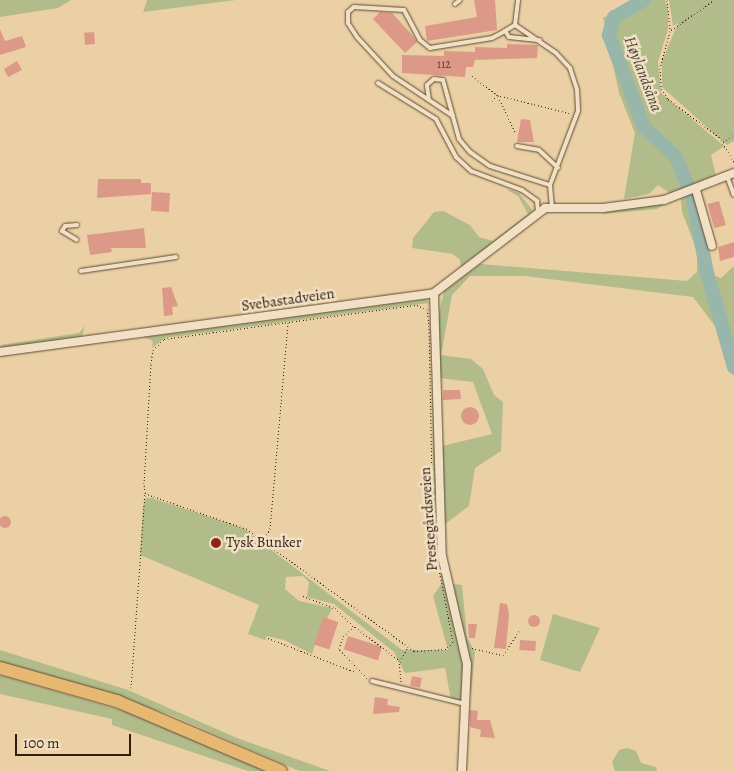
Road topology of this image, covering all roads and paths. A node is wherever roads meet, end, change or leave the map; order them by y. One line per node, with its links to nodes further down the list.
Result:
1 (460, 0): 5 (lane)
2 (518, 0): 6 (lane)
3 (667, 0): 8 (path)
4 (714, 0): 8 (path)
5 (454, 4)
6 (515, 25): 7 (lane); 9 (lane)
7 (505, 31): 9 (lane); 13 (lane)
8 (670, 31): 19 (path)
9 (540, 40): 15 (lane)
10 (472, 76): 12 (path)
11 (378, 84): 28 (lane)
12 (497, 95): 14 (path); 15 (path); 17 (path)
13 (430, 101): 16 (lane); 16 (lane)
14 (491, 102)
15 (576, 115): 22 (lane)
16 (453, 116): 24 (lane)
17 (516, 134)
18 (734, 134): 19 (path)
19 (723, 142): 21 (path)
20 (517, 146): 22 (lane)
21 (734, 162)
22 (558, 168): 24 (lane)
23 (731, 175): 25 (street, Svebastadveien); 26 (lane)
24 (550, 185): 27 (lane)
25 (695, 190): 27 (street, Svebastadveien); 31 (street)
26 (734, 195)
27 (552, 206): 28 (street, Svebastadveien)
28 (538, 213): 34 (street, Svebastadveien)
29 (76, 225): 30 (lane)
30 (77, 240)
31 (712, 246)
32 (176, 257): 33 (lane)
33 (81, 270)
34 (434, 293): 36 (street, Svebastadveien); 44 (street, Prestegårdsveien)
35 (288, 322): 37 (path); 38 (path); 43 (path)
36 (0, 352)
37 (145, 493): 38 (path); 49 (path)
38 (264, 541): 43 (path)
39 (303, 596): 40 (path)
40 (355, 627): 45 (path); 47 (path)
41 (520, 630): 44 (path)
42 (268, 638): 47 (path)
43 (408, 647): 45 (path)
44 (464, 650): 51 (street, Prestegårdsveien)
45 (400, 663): 50 (path)
46 (0, 668): 52 (main road)
47 (356, 671): 48 (path)
48 (372, 681): 50 (lane)
49 (131, 688)
50 (399, 690): 51 (lane)
51 (465, 704): 53 (street, Prestegårdsveien)
52 (281, 771)
53 (462, 771)

